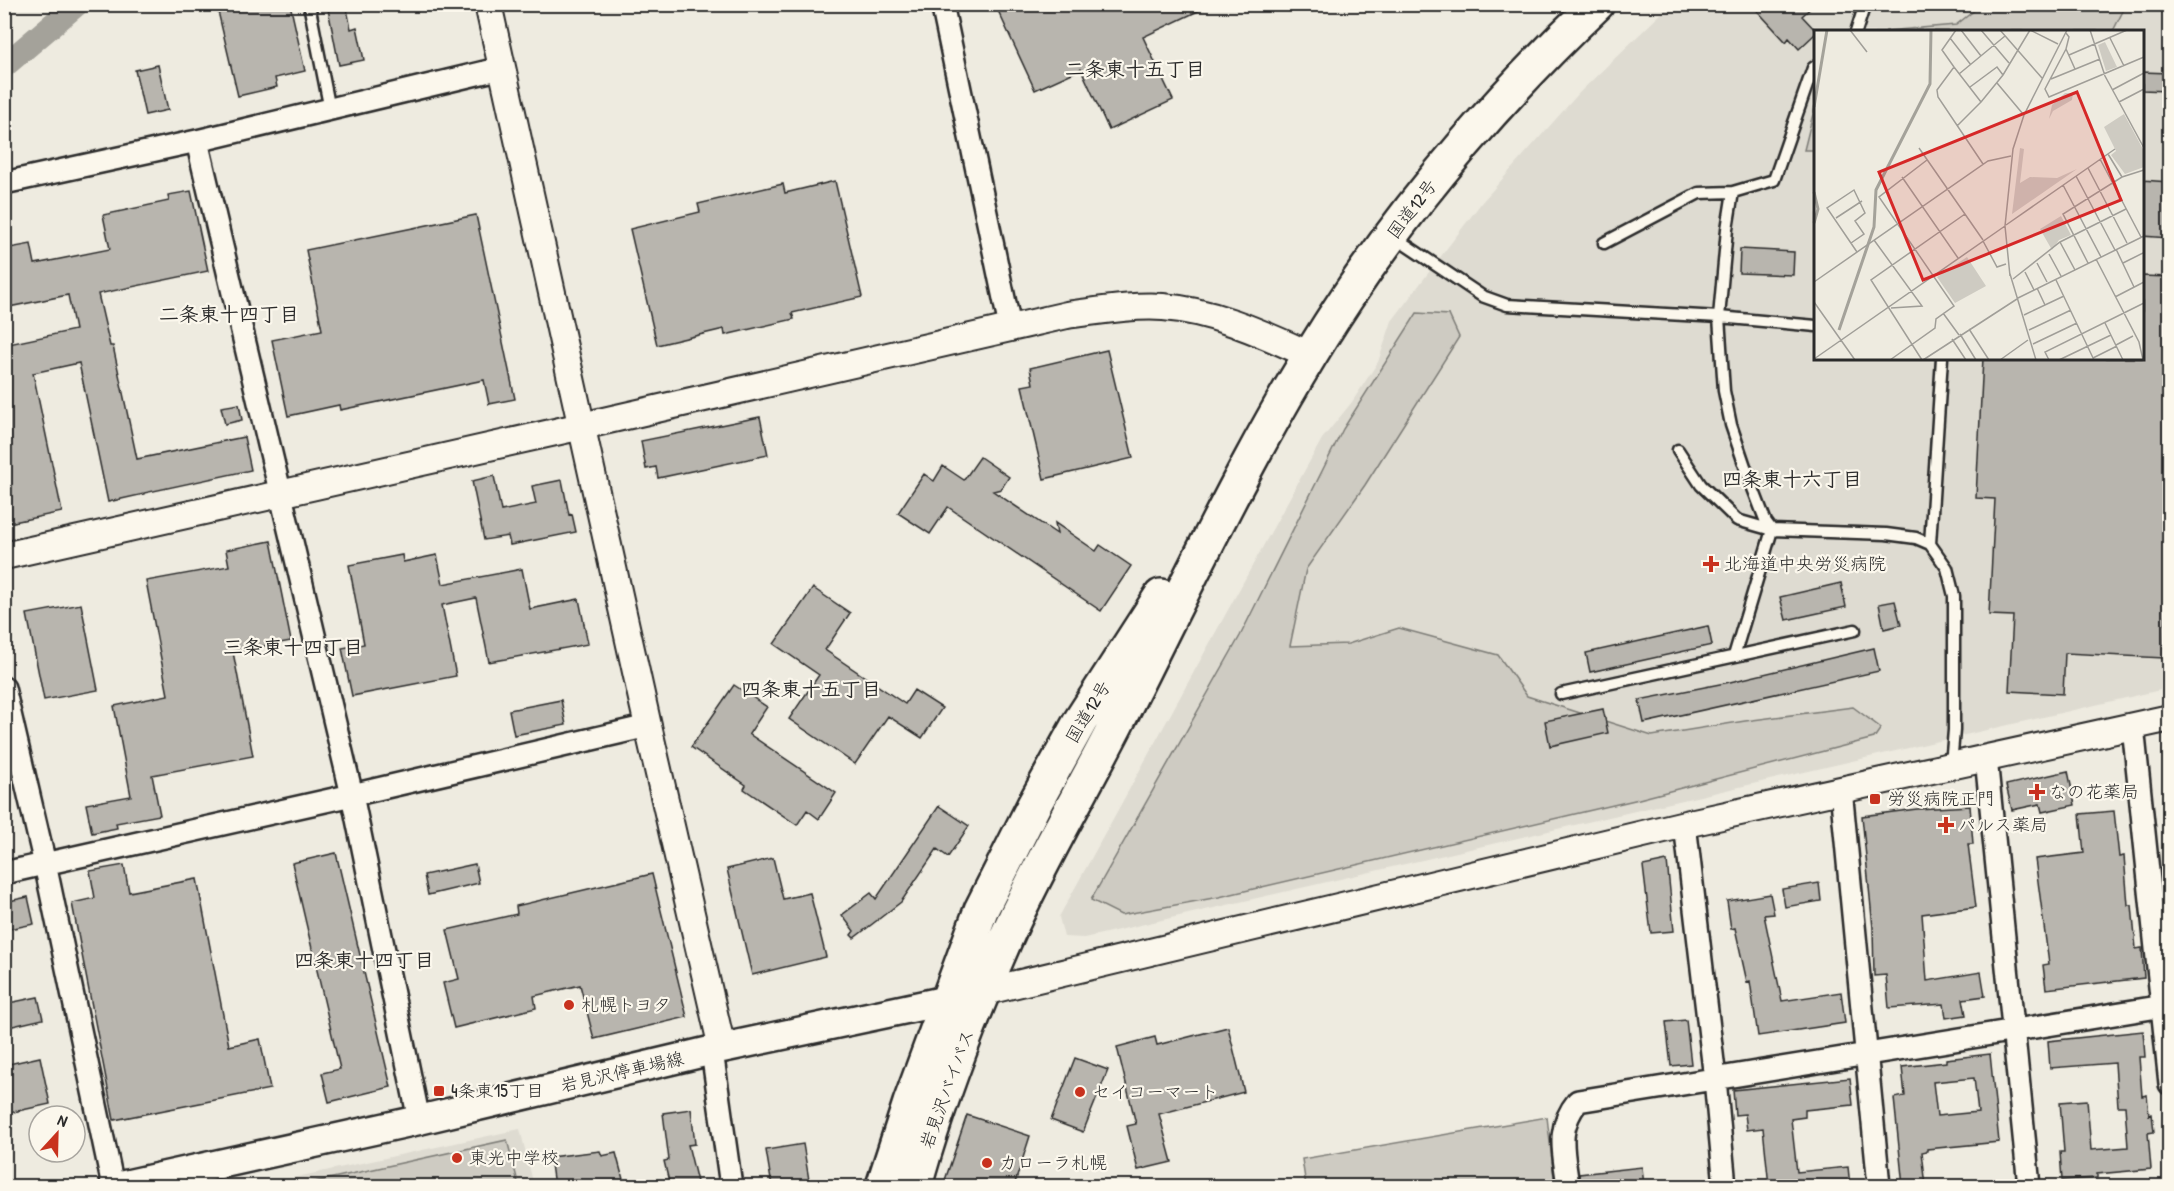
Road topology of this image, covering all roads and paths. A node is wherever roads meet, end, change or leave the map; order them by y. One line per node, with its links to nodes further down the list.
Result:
1 (309, 4): 9 (lane)
2 (488, 4): 8 (street)
3 (942, 4): 17 (street)
4 (1865, 4): 6 (lane)
5 (1588, 8): 13 (highway, 国道12号)
6 (1857, 30)
7 (1814, 67): 12 (lane)
8 (502, 68): 9 (street); 20 (street)
9 (330, 110): 10 (street)
10 (196, 141): 11 (street); 23 (street)
11 (4, 183)
12 (1733, 192): 14 (lane); 15 (lane)
13 (1391, 235): 15 (lane); 18 (highway, 国道12号)
14 (1604, 243)
15 (1719, 317): 16 (lane); 24 (lane)
16 (1814, 326)
17 (1010, 327): 18 (street); 20 (street)
18 (1310, 354): 21 (highway, 国道12号)
19 (1942, 360): 25 (lane)
20 (582, 426): 23 (street); 32 (street)
21 (1262, 440): 41 (highway, 国道12号); 42 (highway, 国道12号)
22 (1678, 450): 24 (lane)
23 (279, 494): 26 (street); 37 (street)
24 (1772, 530): 25 (lane); 28 (lane)
25 (1930, 544): 35 (lane)
26 (4, 556)
27 (1855, 630): 28 (lane)
28 (1734, 656): 30 (lane)
29 (4, 687): 39 (street)
30 (1561, 694)
31 (2169, 718): 33 (street)
32 (648, 726): 37 (street); 45 (street)
33 (2133, 726): 34 (street); 43 (street)
34 (1986, 758): 35 (street); 44 (street)
35 (1951, 765): 36 (street)
36 (1841, 789): 38 (street); 46 (street)
37 (352, 795): 39 (street); 49 (street)
38 (1685, 825): 41 (street); 47 (street)
39 (45, 864): 40 (street); 50 (street)
40 (4, 873)
41 (983, 992): 42 (main road, 岩見沢停車場線); 54 (highway, 岩見沢バイパス)
42 (947, 1001): 45 (main road, 岩見沢停車場線); 53 (highway, 岩見沢バイパス)
43 (2165, 1006): 44 (street); 48 (street)
44 (2013, 1030): 46 (street); 58 (street)
45 (717, 1050): 49 (main road, 岩見沢停車場線); 52 (street)
46 (1866, 1054): 47 (street); 57 (street)
47 (1714, 1079): 55 (street); 56 (street)
48 (2169, 1084)
49 (419, 1120): 51 (main road, 岩見沢停車場線)
50 (113, 1186)
51 (120, 1186)
52 (731, 1186)
53 (883, 1186)
54 (915, 1186)
55 (1568, 1186)
56 (1725, 1186)
57 (1879, 1186)
58 (2029, 1186)

